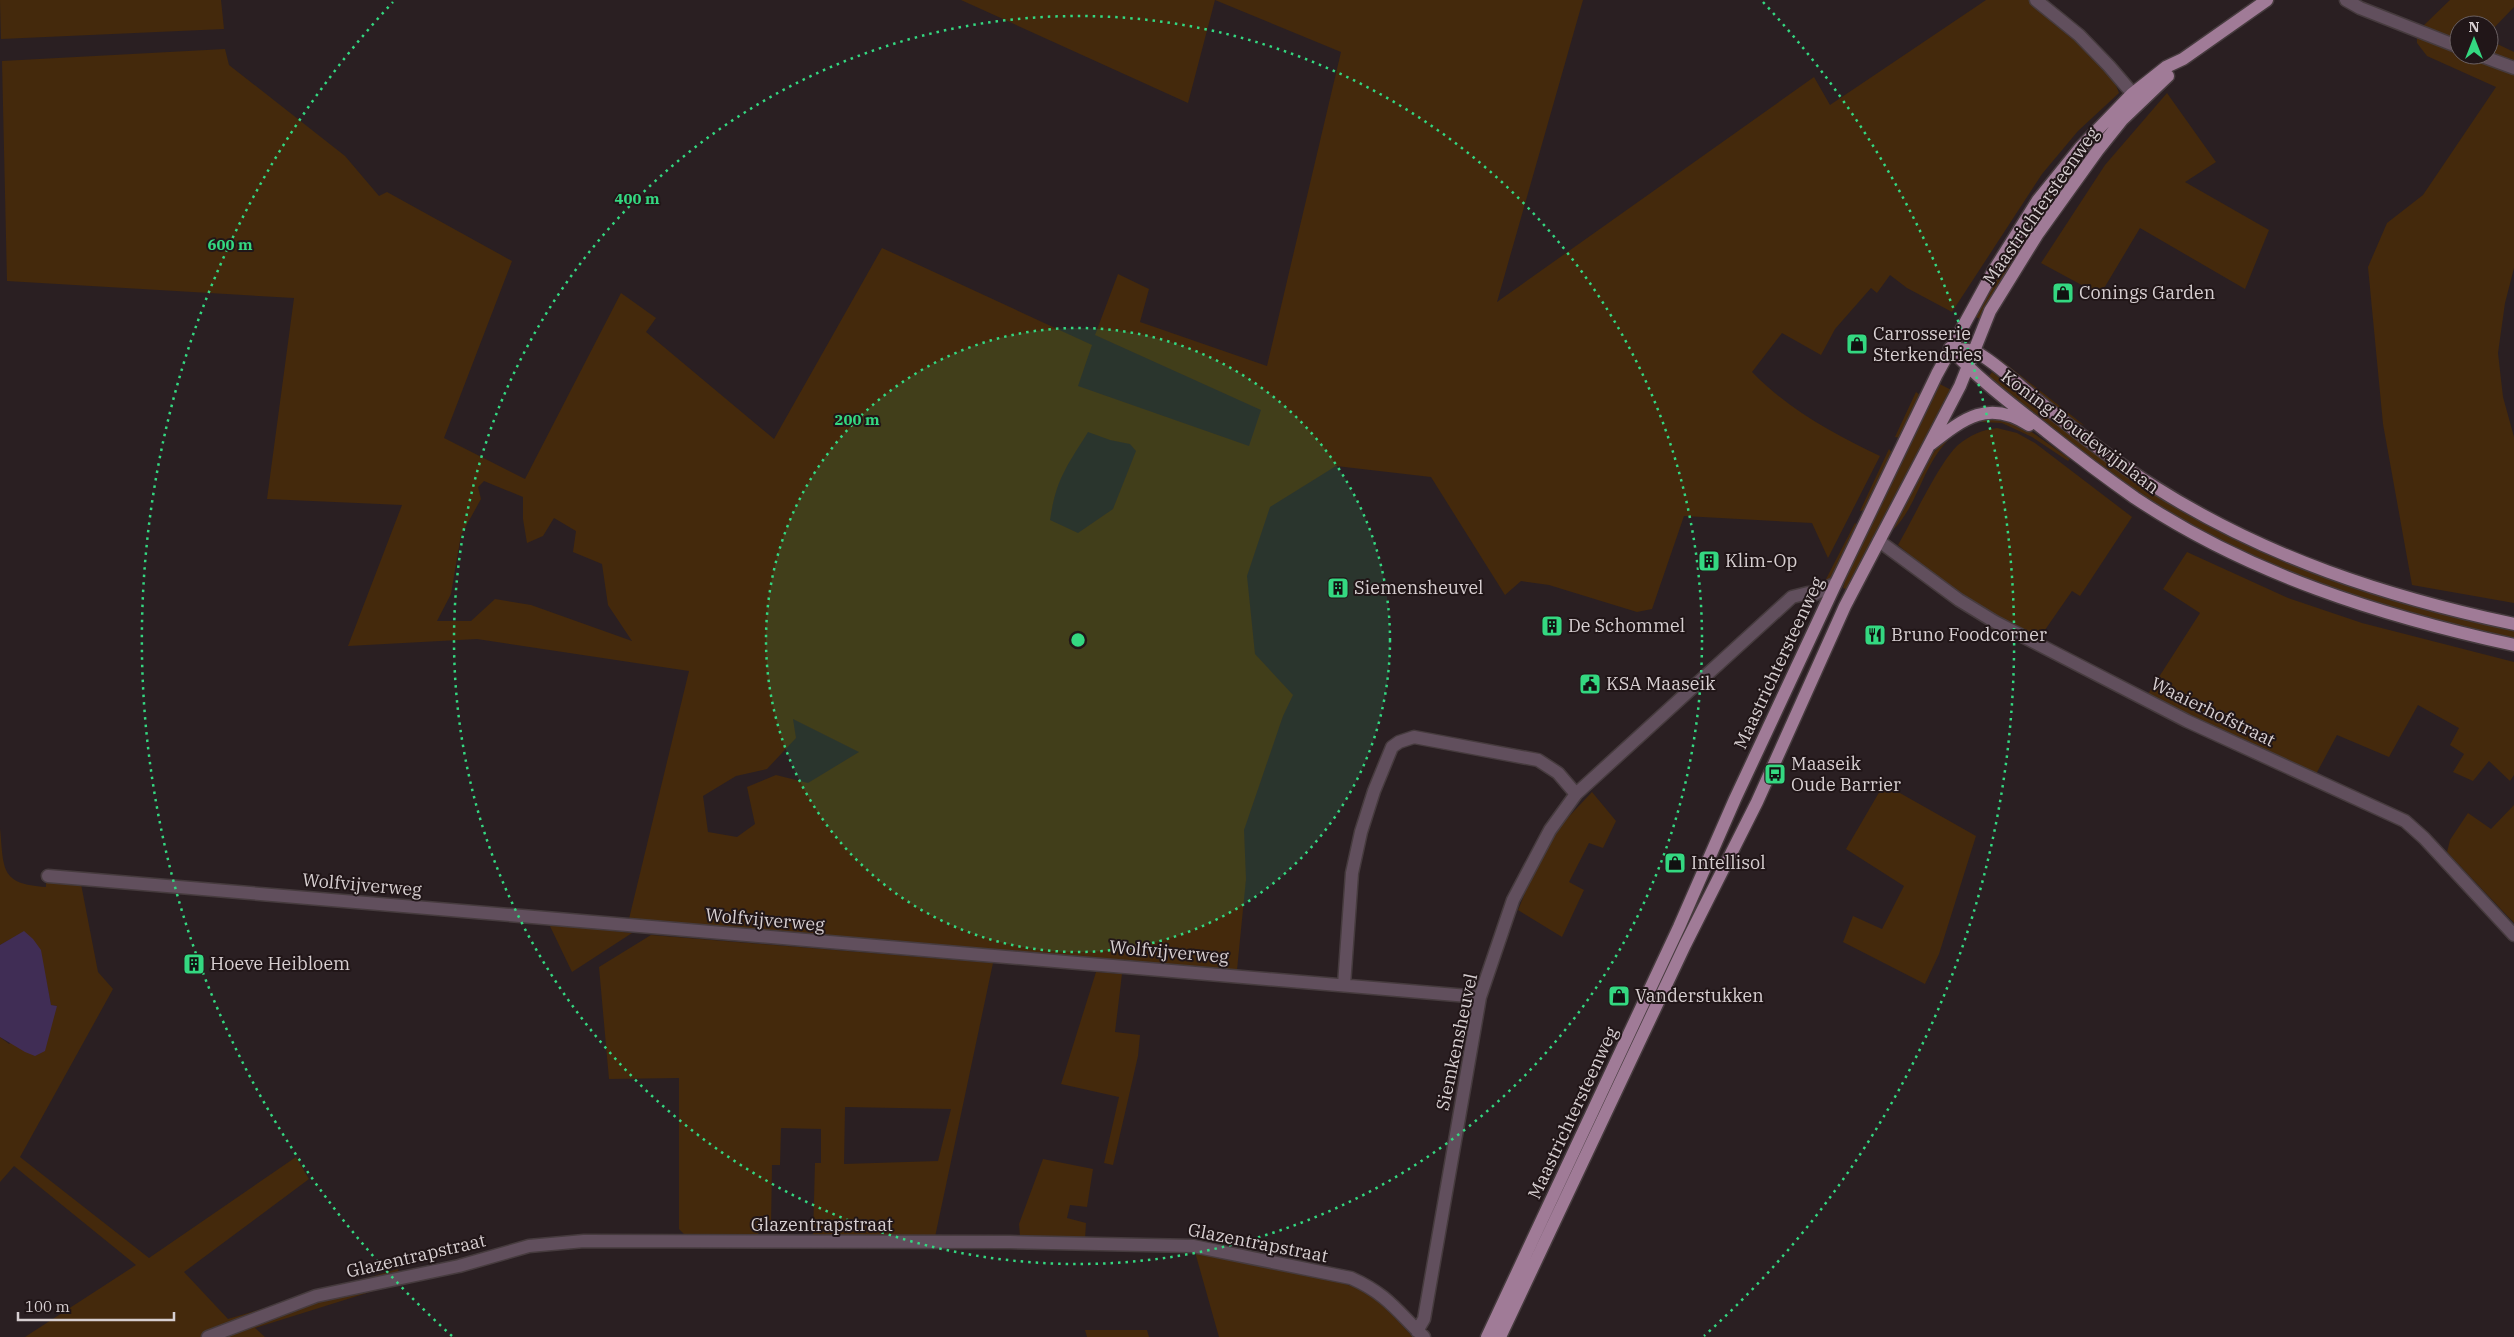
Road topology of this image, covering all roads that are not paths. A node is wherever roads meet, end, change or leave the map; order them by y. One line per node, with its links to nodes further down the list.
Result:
1 (2036, 0): 7 (street)
2 (2267, 0): 7 (main road, Maastrichtersteenweg)
3 (2346, 0): 4 (street)
4 (2449, 43)
5 (2499, 62): 6 (street)
6 (2514, 68)
7 (2136, 98): 8 (main road, Maastrichtersteenweg); 9 (main road, Maastrichtersteenweg)
8 (2080, 148): 9 (street); 10 (main road, Maastrichtersteenweg)
9 (2093, 158): 11 (main road, Maastrichtersteenweg)
10 (1950, 348): 11 (main road, Koning Boudewijnlaan); 12 (main road, Koning Boudewijnlaan); 16 (main road, Maastrichtersteenweg)
11 (1975, 352): 12 (main road, Maastrichtersteenweg); 19 (main road, Koning Boudewijnlaan)
12 (1968, 368): 13 (main road, Maastrichtersteenweg); 14 (main road, Koning Boudewijnlaan)
13 (1931, 444): 14 (main road); 15 (main road, Maastrichtersteenweg)
14 (2082, 460): 20 (main road, Koning Boudewijnlaan)
15 (1879, 541): 23 (main road, Maastrichtersteenweg); 25 (street, Waaierhofstraat)
16 (1836, 583): 17 (street, Siemkensheuvel); 18 (main road, Maastrichtersteenweg)
17 (1815, 594): 18 (street); 22 (street, Siemkensheuvel)
18 (1823, 610): 21 (main road, Maastrichtersteenweg)
19 (2514, 624)
20 (2514, 645)
21 (1742, 785): 23 (main road); 30 (main road, Maastrichtersteenweg)
22 (1576, 794): 26 (street); 27 (street, Siemkensheuvel)
23 (1756, 802): 31 (main road, Maastrichtersteenweg)
24 (48, 876): 26 (street, Wolfvijverweg)
25 (2514, 935)
26 (1344, 985): 27 (street, Wolfvijverweg)
27 (1480, 997): 28 (street, Siemkensheuvel)
28 (1420, 1334): 29 (street, Glazentrapstraat)
29 (208, 1337)
30 (1487, 1337)
31 (1500, 1337)

